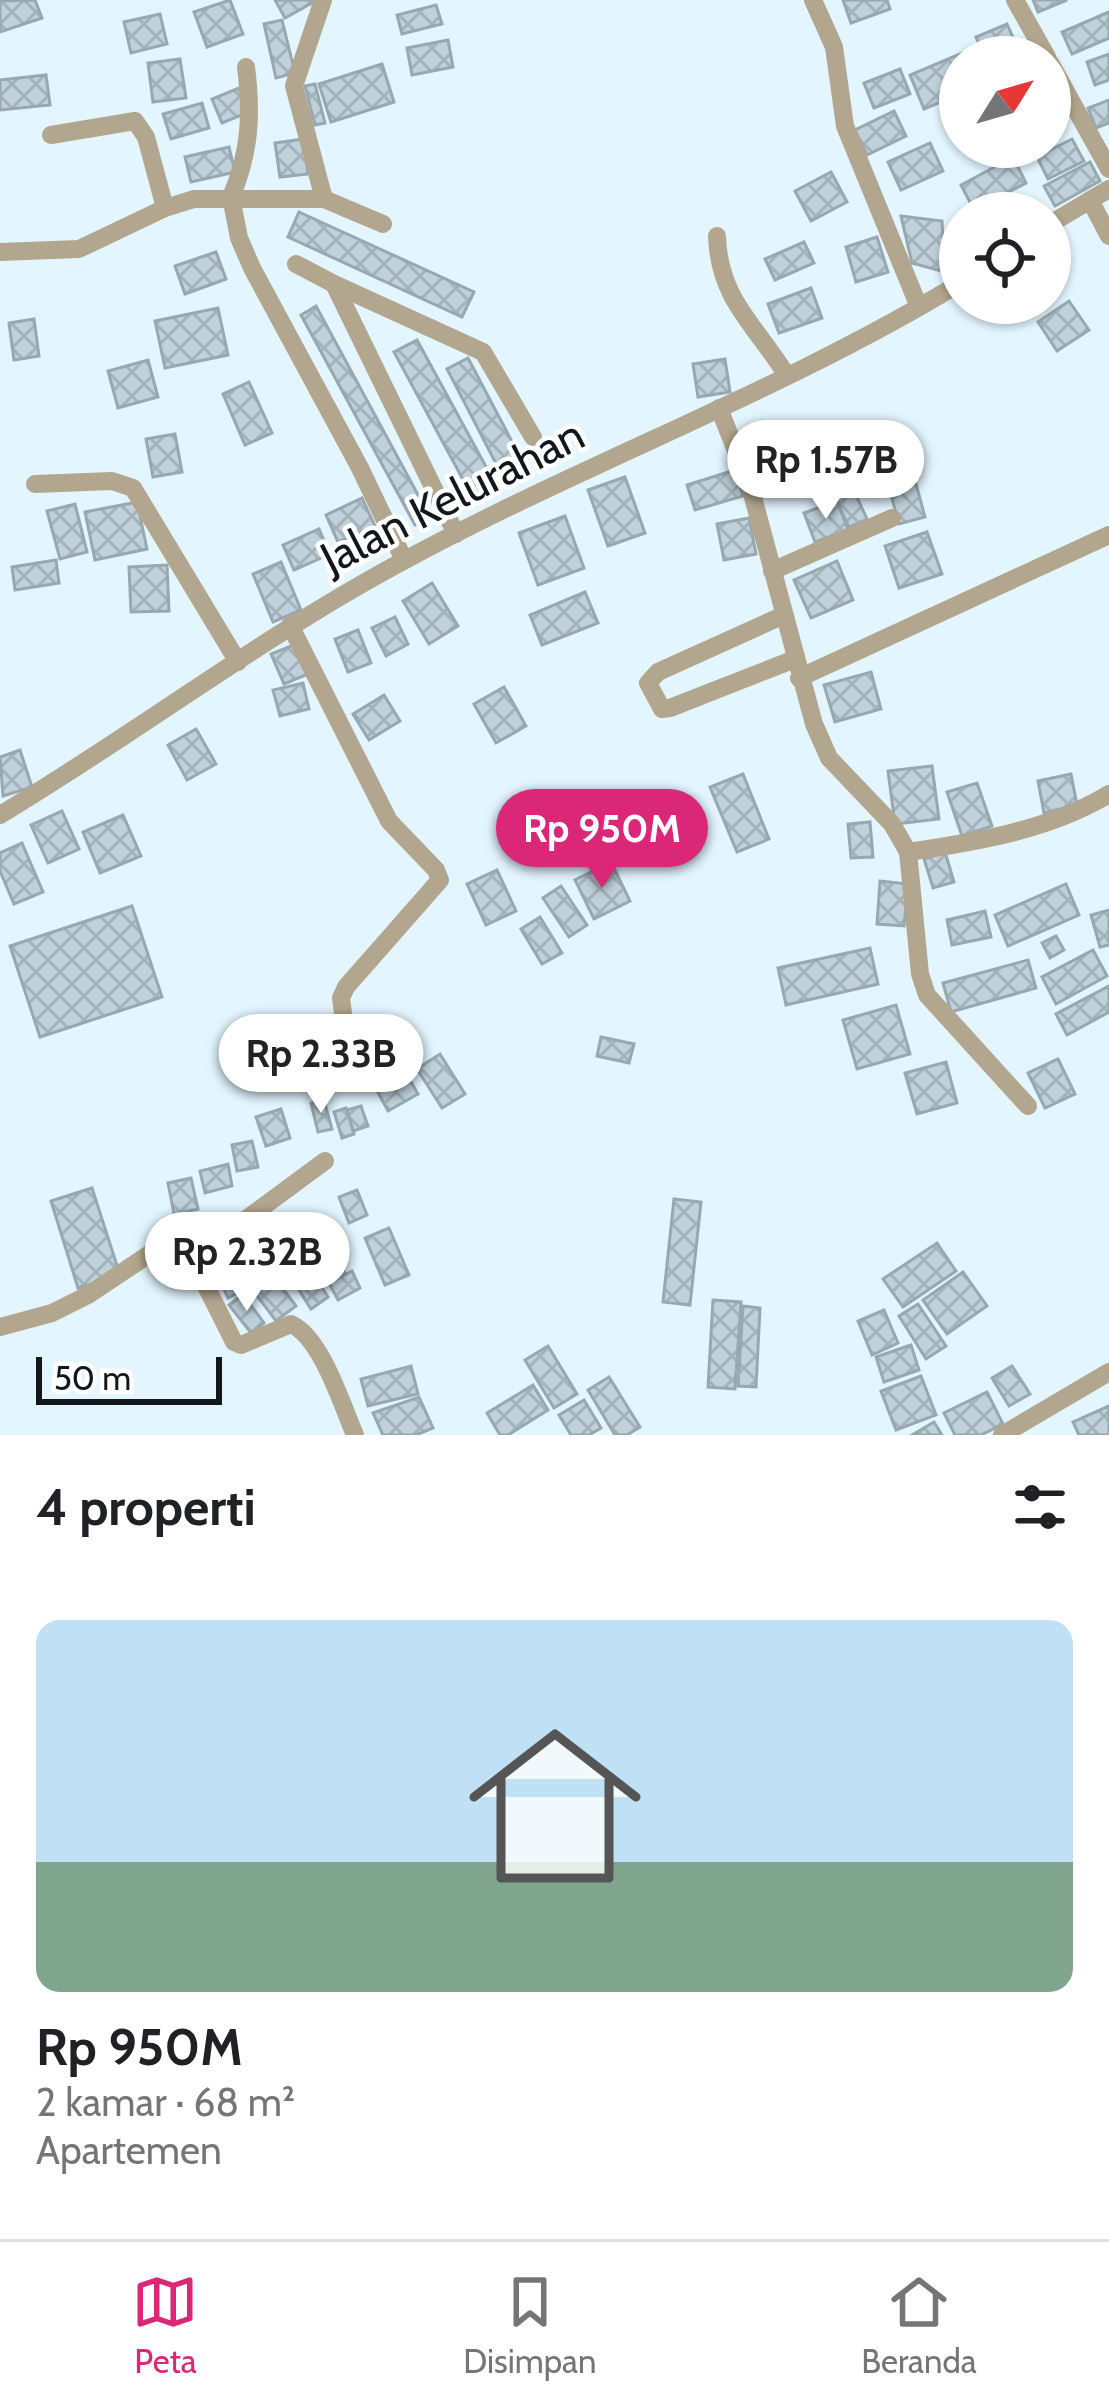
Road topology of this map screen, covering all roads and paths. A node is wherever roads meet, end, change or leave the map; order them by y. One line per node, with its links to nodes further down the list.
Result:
1 (323, 0): 11 (street)
2 (813, 0): 22 (street)
3 (1015, 0): 4 (street)
4 (1035, 36)
5 (246, 67): 10 (street)
6 (1071, 101): 8 (street)
7 (51, 135): 13 (street)
8 (1109, 169)
9 (1109, 189): 12 (street)
10 (231, 197): 11 (street); 13 (street); 30 (street)
11 (324, 199): 15 (street)
12 (1090, 200): 14 (street); 17 (street)
13 (165, 208): 18 (street)
14 (1071, 211)
15 (383, 224)
16 (717, 236): 23 (street)
17 (1109, 236)
18 (0, 252)
19 (296, 264): 20 (street)
20 (334, 284): 25 (street); 28 (street)
21 (939, 296): 22 (street, Jalan Kelurahan)
22 (920, 307): 23 (street, Jalan Kelurahan)
23 (787, 376): 24 (street, Jalan Kelurahan)
24 (719, 408): 28 (street, Jalan Kelurahan); 31 (street)
25 (533, 437)
26 (35, 484): 34 (street)
27 (892, 518): 31 (street)
28 (456, 534): 30 (street, Jalan Kelurahan)
29 (1109, 535): 35 (street)
30 (404, 560): 33 (street, Jalan Kelurahan)
31 (772, 571): 32 (street)
32 (784, 615): 35 (street); 35 (street)
33 (290, 625): 34 (street, Jalan Kelurahan); 39 (street)
34 (238, 662): 37 (street, Jalan Kelurahan)
35 (797, 669): 38 (street)
36 (1109, 794): 38 (street)
37 (0, 815)
38 (908, 853): 40 (street)
39 (343, 1013)
40 (1028, 1106)
41 (325, 1161): 42 (street)
42 (188, 1250): 43 (street); 45 (street)
43 (0, 1327)
44 (1109, 1372): 46 (street)
45 (355, 1435)
46 (1002, 1435)

